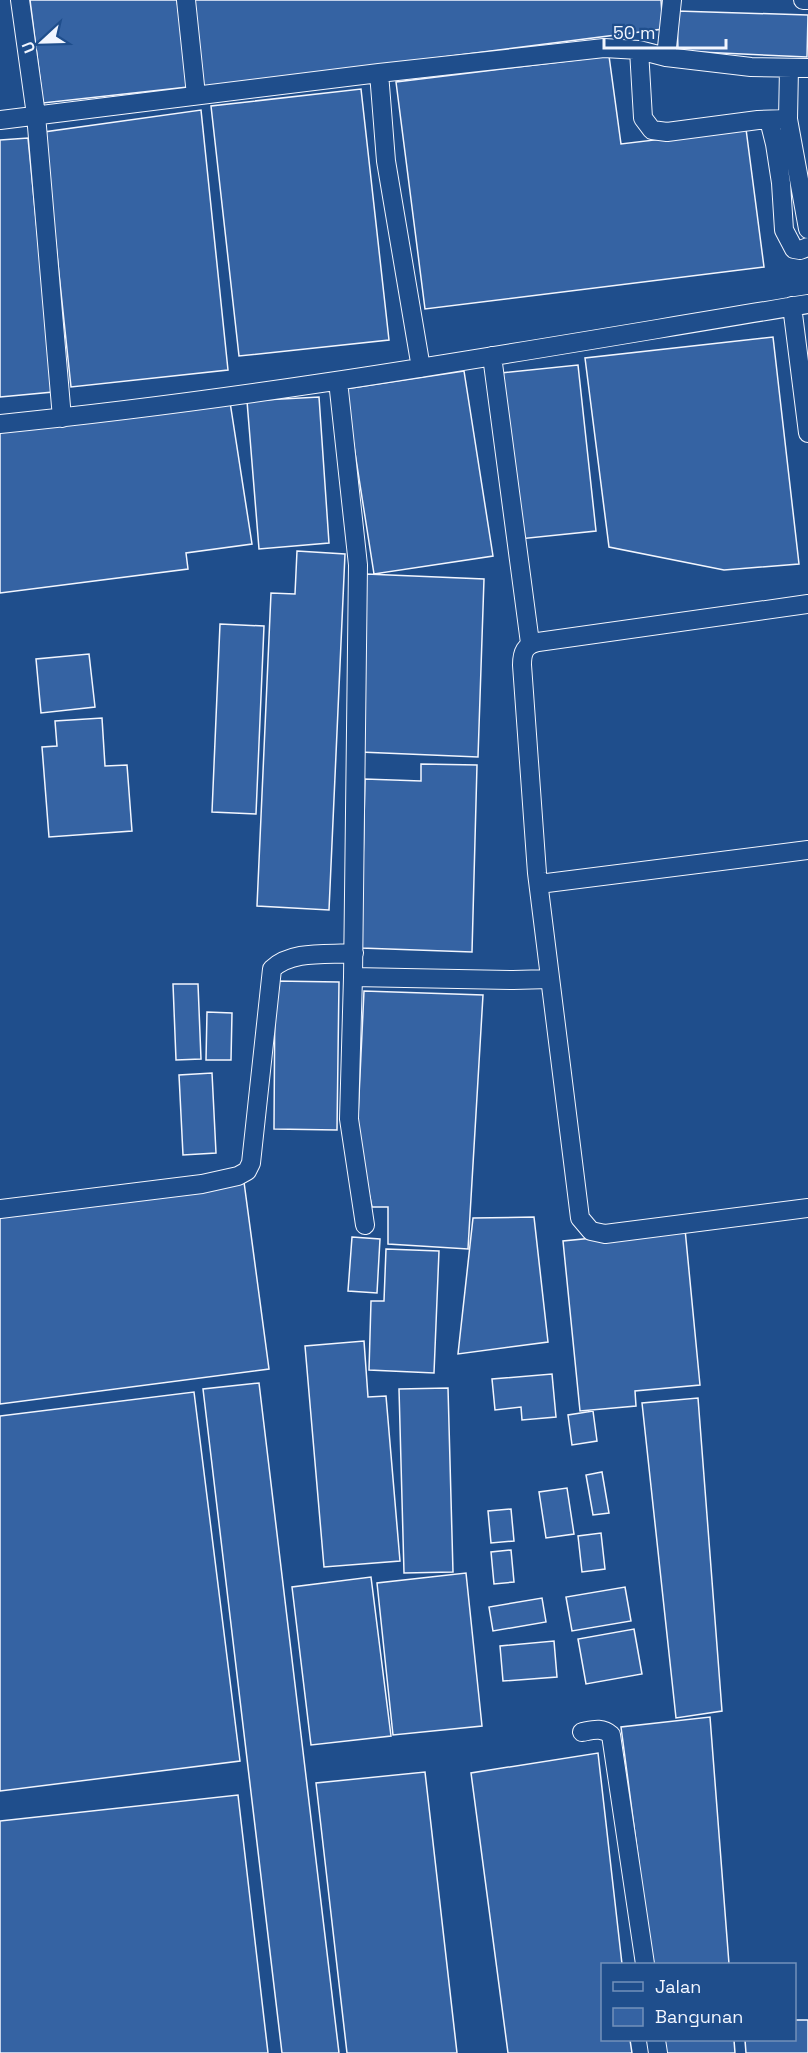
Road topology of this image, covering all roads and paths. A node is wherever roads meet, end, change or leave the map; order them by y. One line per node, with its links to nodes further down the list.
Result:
1 (20, 0): 12 (lane)
2 (186, 0): 11 (lane)
3 (672, 0): 7 (lane)
4 (802, 0): 5 (lane)
5 (808, 0)
6 (639, 50): 7 (lane); 10 (lane); 15 (lane)
7 (666, 57): 8 (lane)
8 (789, 68): 9 (lane); 13 (lane)
9 (808, 68)
10 (379, 73): 11 (lane); 20 (lane)
11 (196, 95): 12 (lane)
12 (36, 115): 14 (lane); 22 (lane)
13 (788, 119): 15 (lane); 16 (lane)
14 (0, 120)
15 (769, 120): 17 (lane)
16 (808, 229)
17 (808, 247)
18 (800, 305): 19 (lane); 24 (lane)
19 (492, 356): 20 (lane); 26 (lane)
20 (421, 368): 21 (lane)
21 (338, 381): 22 (lane); 29 (lane)
22 (62, 418): 23 (lane)
23 (0, 424)
24 (808, 433)
25 (808, 604): 26 (lane)
26 (530, 644): 28 (lane)
27 (808, 850): 28 (lane)
28 (539, 884): 31 (lane)
29 (354, 953): 30 (lane); 32 (lane)
30 (353, 977): 31 (lane); 34 (lane)
31 (550, 979): 33 (lane)
32 (0, 1209)
33 (808, 1209)
34 (365, 1226)
35 (582, 1732): 36 (lane)
36 (645, 1963)

